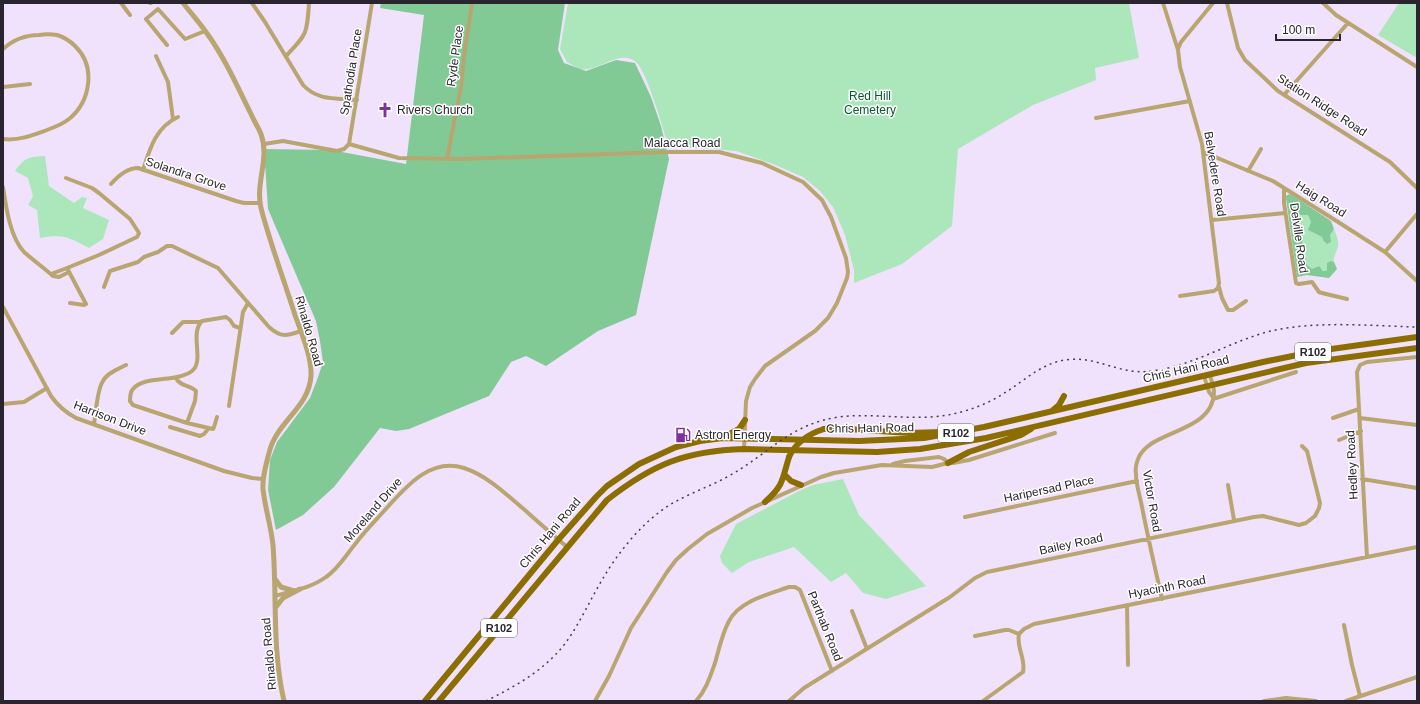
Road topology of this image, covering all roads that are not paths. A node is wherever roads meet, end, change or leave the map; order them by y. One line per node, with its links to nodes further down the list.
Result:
1 (121, 3): 11 (street)
2 (183, 3): 13 (street, Rinaldo Road)
3 (252, 3): 18 (street)
4 (309, 3): 18 (street)
5 (372, 3): 23 (street, Spathodia Place)
6 (472, 3): 31 (street, Ryde Place)
7 (1163, 3): 16 (street, Belvedere Road)
8 (1213, 3): 16 (street)
9 (1227, 3): 22 (street, Station Ridge Road)
10 (1323, 3): 12 (street)
11 (130, 14)
12 (1348, 23): 19 (street); 22 (street)
13 (205, 31): 14 (street); 27 (street, Rinaldo Road)
14 (167, 45)
15 (3, 49): 26 (street)
16 (1178, 50): 24 (street, Belvedere Road)
17 (156, 56): 32 (street)
18 (286, 56): 23 (street)
19 (1417, 67)
20 (30, 84): 21 (street)
21 (3, 87)
22 (1284, 95): 38 (street, Station Ridge Road)
23 (357, 100): 28 (street, Spathodia Place)
24 (1190, 101): 25 (street); 30 (street, Belvedere Road)
25 (1096, 118)
26 (3, 139)
27 (264, 144): 28 (street); 40 (street, Rinaldo Road)
28 (349, 144): 31 (street, Malacca Road)
29 (1261, 149): 33 (street)
30 (1203, 152): 33 (street, Haig Road); 43 (street, Belvedere Road)
31 (447, 159): 77 (street, Malacca Road)
32 (143, 170): 35 (street, Solandra Grove); 40 (street, Solandra Grove)
33 (1248, 170): 37 (street, Haig Road)
34 (66, 178): 45 (street)
35 (111, 184)
36 (3, 187): 39 (street)
37 (1284, 188): 41 (street, Delville Road); 44 (street, Haig Road)
38 (1417, 188)
39 (4, 196): 45 (street)
40 (260, 203): 57 (street, Rinaldo Road)
41 (1285, 213): 43 (street); 50 (street, Delville Road)
42 (1417, 214): 44 (street)
43 (1212, 220): 48 (street, Belvedere Road)
44 (1385, 252): 46 (street, Haig Road)
45 (68, 270): 52 (street)
46 (1417, 281)
47 (104, 287): 53 (street)
48 (1219, 287): 49 (street); 51 (street, Belvedere Road)
49 (1180, 296)
50 (1347, 299)
51 (1246, 301)
52 (70, 303)
53 (248, 303): 56 (street); 57 (street)
54 (3, 307): 67 (street, Harrison Drive)
55 (200, 322): 56 (street); 58 (street); 65 (street)
56 (240, 328): 71 (street)
57 (301, 331): 95 (street, Rinaldo Road)
58 (172, 333)
59 (1417, 337): 64 (main road, Chris Hani Road / R102)
60 (1417, 348): 66 (main road, Chris Hani Road / R102)
61 (1417, 357): 72 (street, Hedley Road)
62 (126, 365): 79 (street)
63 (1296, 372): 69 (street)
64 (1207, 375): 66 (street); 73 (main road, Chris Hani Road / R102)
65 (176, 378): 78 (street); 78 (street)
66 (1210, 385): 69 (street); 80 (main road, Chris Hani Road / R102)
67 (47, 388): 70 (street); 79 (street, Harrison Drive)
68 (1064, 396): 73 (main road)
69 (1213, 398): 97 (street, Victor Road)
70 (3, 404)
71 (229, 406)
72 (1359, 409): 75 (street); 76 (street, Hedley Road)
73 (1052, 411): 85 (main road, Chris Hani Road / R102)
74 (217, 417): 83 (street)
75 (1333, 418)
76 (1360, 418): 81 (street); 84 (street, Hedley Road)
77 (744, 420): 87 (main road); 88 (street, Malacca Road)
78 (187, 423): 83 (street)
79 (94, 424): 95 (street, Harrison Drive)
80 (1037, 425): 91 (main road, Chris Hani Road / R102); 92 (main road)
81 (1417, 425)
82 (170, 427): 83 (street)
83 (208, 429)
84 (1361, 431): 89 (street); 96 (street, Hedley Road)
85 (956, 433): 88 (main road, Chris Hani Road / R102); 94 (main road, bridge)
86 (1055, 433): 92 (street)
87 (723, 438): 88 (main road, Chris Hani Road / R102); 105 (main road, Chris Hani Road / R102)
88 (744, 438): 91 (street, Malacca Road)
89 (1339, 440)
90 (1302, 446): 103 (street, Bailey Road)
91 (744, 448): 106 (main road, Chris Hani Road / R102)
92 (948, 463): 93 (street); 93 (street)
93 (889, 465): 98 (street)
94 (785, 475): 98 (main road); 101 (main road)
95 (263, 479): 109 (street, Rinaldo Road)
96 (1362, 479): 100 (street); 108 (street, Hedley Road)
97 (1137, 480): 102 (street, Haripersad Place); 104 (street, Victor Road)
98 (801, 485): 101 (street)
99 (1228, 485): 103 (street)
100 (1417, 488)
101 (765, 502): 128 (street)
102 (965, 517)
103 (1234, 520): 104 (street, Bailey Road)
104 (1149, 539): 113 (street, Victor Road); 120 (street, Bailey Road)
105 (558, 540): 106 (street, Moreland Drive); 110 (street, Moreland Drive); 126 (main road, Chris Hani Road / R102)
106 (567, 547): 127 (main road, Chris Hani Road / R102)
107 (1417, 547): 108 (street, Hyacinth Road)
108 (1367, 557): 113 (street, Hyacinth Road)
109 (274, 578): 111 (street); 112 (street, Rinaldo Road)
110 (300, 589): 111 (street, Moreland Drive); 115 (street)
111 (294, 591): 112 (street, Moreland Drive)
112 (275, 596): 115 (street, Rinaldo Road)
113 (1162, 599): 114 (street, Hyacinth Road)
114 (1127, 605): 118 (street, Hyacinth Road); 121 (street)
115 (276, 609): 125 (street, Rinaldo Road)
116 (852, 611): 120 (street)
117 (1344, 625): 124 (street)
118 (1020, 634): 119 (street); 131 (street)
119 (975, 636)
120 (867, 649): 122 (street, Bailey Road)
121 (1128, 665)
122 (832, 671): 129 (street, Parthab Road); 130 (street, Bailey Road)
123 (1417, 677): 124 (street)
124 (1360, 696): 134 (street)
125 (284, 701)
126 (425, 701)
127 (439, 701)
128 (595, 701)
129 (696, 701)
130 (789, 701)
131 (983, 701)
132 (1264, 701): 133 (street)
133 (1316, 701)
134 (1346, 701)

